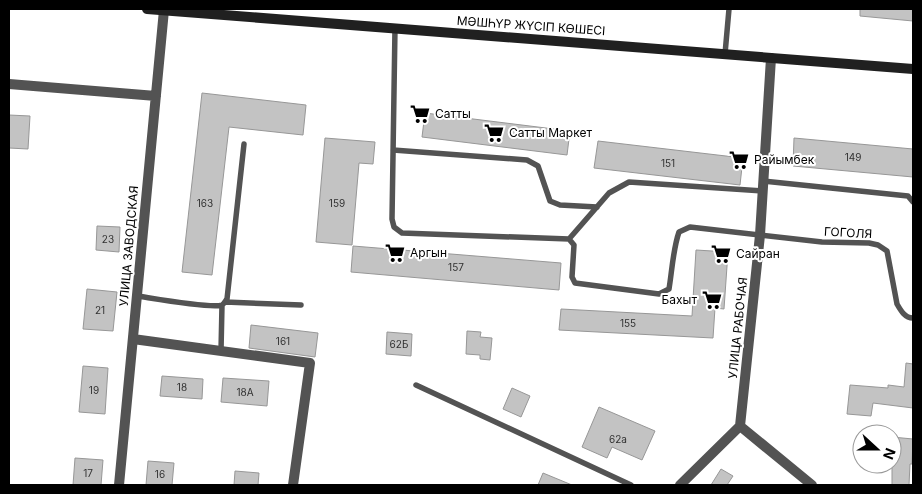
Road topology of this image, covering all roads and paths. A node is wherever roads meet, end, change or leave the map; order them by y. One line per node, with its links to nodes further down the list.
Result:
1 (147, 9): 3 (main road, МӘШҺҮР ЖҮСІП КӨШЕСІ)
2 (729, 9): 5 (lane)
3 (164, 10): 4 (main road, МӘШҺҮР ЖҮСІП КӨШЕСІ); 9 (street, УЛИЦА ЗАВОДСКАЯ)
4 (395, 28): 5 (main road, МӘШҺҮР ЖҮСІП КӨШЕСІ); 11 (lane)
5 (725, 54): 6 (main road, МӘШҺҮР ЖҮСІП КӨШЕСІ)
6 (771, 58): 7 (main road, МӘШҺҮР ЖҮСІП КӨШЕСІ); 12 (street, УЛИЦА РАБОЧАЯ)
7 (913, 69)
8 (9, 84): 9 (street)
9 (156, 96): 17 (street, УЛИЦА ЗАВОДСКАЯ)
10 (244, 144): 18 (lane)
11 (393, 150): 14 (lane); 16 (lane)
12 (763, 186): 13 (lane); 14 (lane); 15 (street, УЛИЦА РАБОЧАЯ)
13 (913, 202)
14 (597, 207): 16 (lane)
15 (760, 234): 16 (lane, ГОГОЛЯ); 20 (lane, ГОГОЛЯ); 24 (street, УЛИЦА РАБОЧАЯ)
16 (569, 239)
17 (137, 296): 18 (lane); 21 (street, УЛИЦА ЗАВОДСКАЯ)
18 (223, 303): 19 (lane); 22 (lane)
19 (301, 305)
20 (913, 318)
21 (133, 339): 22 (street); 25 (street, УЛИЦА ЗАВОДСКАЯ)
22 (221, 351): 26 (street)
23 (416, 385): 27 (lane)
24 (740, 426): 28 (street); 29 (street)
25 (120, 485)
26 (293, 485)
27 (631, 485)
28 (680, 485)
29 (812, 485)

